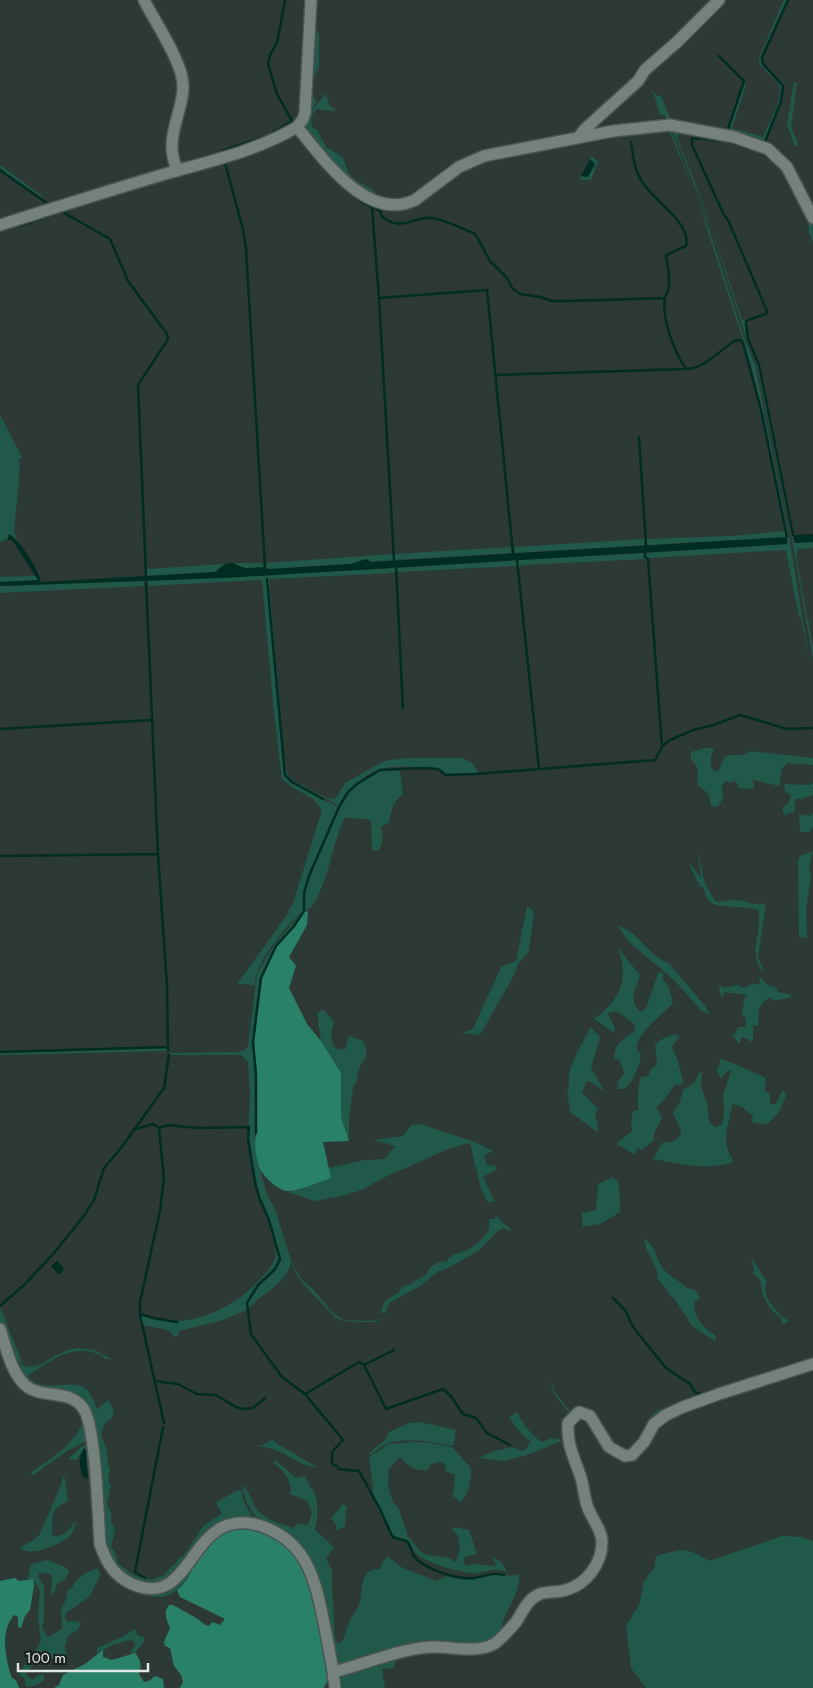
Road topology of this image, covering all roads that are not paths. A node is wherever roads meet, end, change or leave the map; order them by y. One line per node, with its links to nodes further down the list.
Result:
1 (144, 0): 6 (street)
2 (311, 0): 4 (street)
3 (719, 0): 5 (street)
4 (297, 127): 5 (street); 6 (street)
5 (578, 138): 7 (street)
6 (177, 171): 8 (street)
7 (813, 218)
8 (0, 225)
9 (0, 1329): 11 (street)
10 (813, 1364): 11 (street)
11 (334, 1672): 12 (street)
12 (335, 1688)

